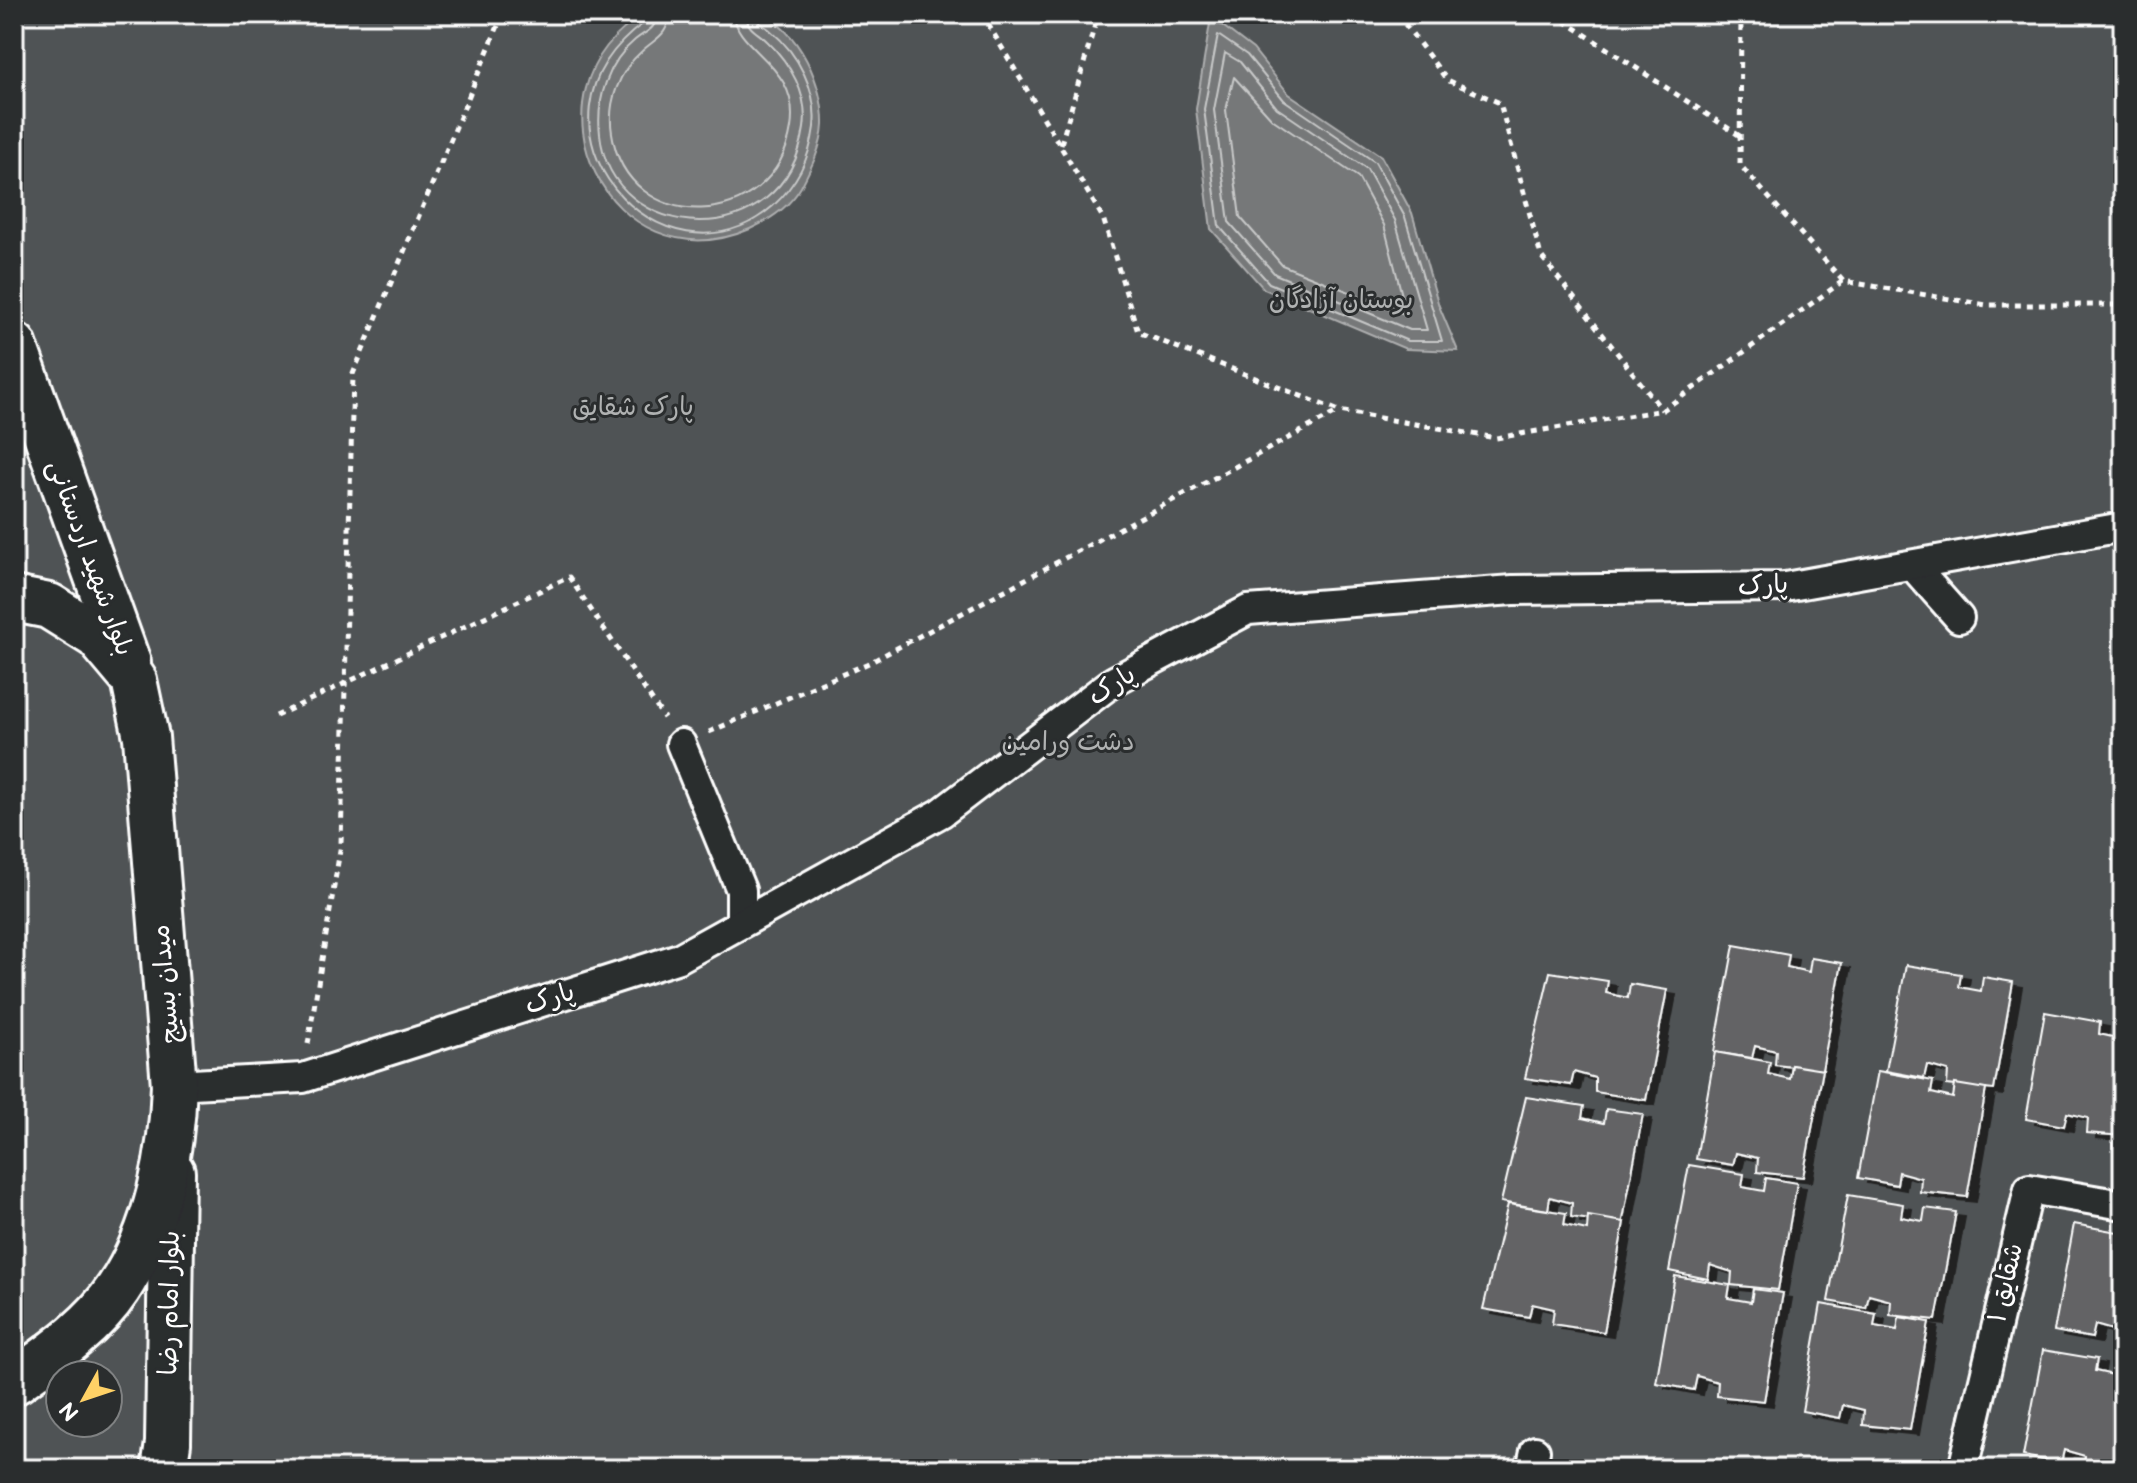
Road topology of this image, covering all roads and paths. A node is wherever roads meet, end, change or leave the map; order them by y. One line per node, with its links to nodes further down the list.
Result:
1 (503, 14): 22 (path)
2 (982, 14): 8 (path)
3 (1098, 14): 8 (path)
4 (1403, 14): 12 (path)
5 (1554, 14): 7 (path)
6 (1741, 14): 7 (path)
7 (1740, 136): 9 (path)
8 (1061, 145): 13 (path)
9 (1843, 281): 10 (path); 12 (path)
10 (2123, 305)
11 (14, 345): 18 (main road, بلوار شهید اردستانی)
12 (1663, 410): 13 (path)
13 (1339, 411): 20 (path)
14 (2123, 527): 15 (street, پارک)
15 (1912, 565): 17 (street); 21 (street, پارک)
16 (14, 599): 18 (main road, میدان بسیج)
17 (1959, 618)
18 (134, 680): 23 (main road, میدان بسیج)
19 (276, 716): 20 (path)
20 (681, 744): 21 (street)
21 (741, 923): 22 (street, پارک)
22 (303, 1078): 23 (street, پارک)
23 (174, 1085): 24 (main road, میدان بسیج)
24 (172, 1138): 26 (main road, میدان بسیج); 27 (main road, بلوار امام رضا)
25 (2123, 1205): 28 (street, شقایق ۱)
26 (14, 1382)
27 (164, 1469)
28 (1963, 1469)

